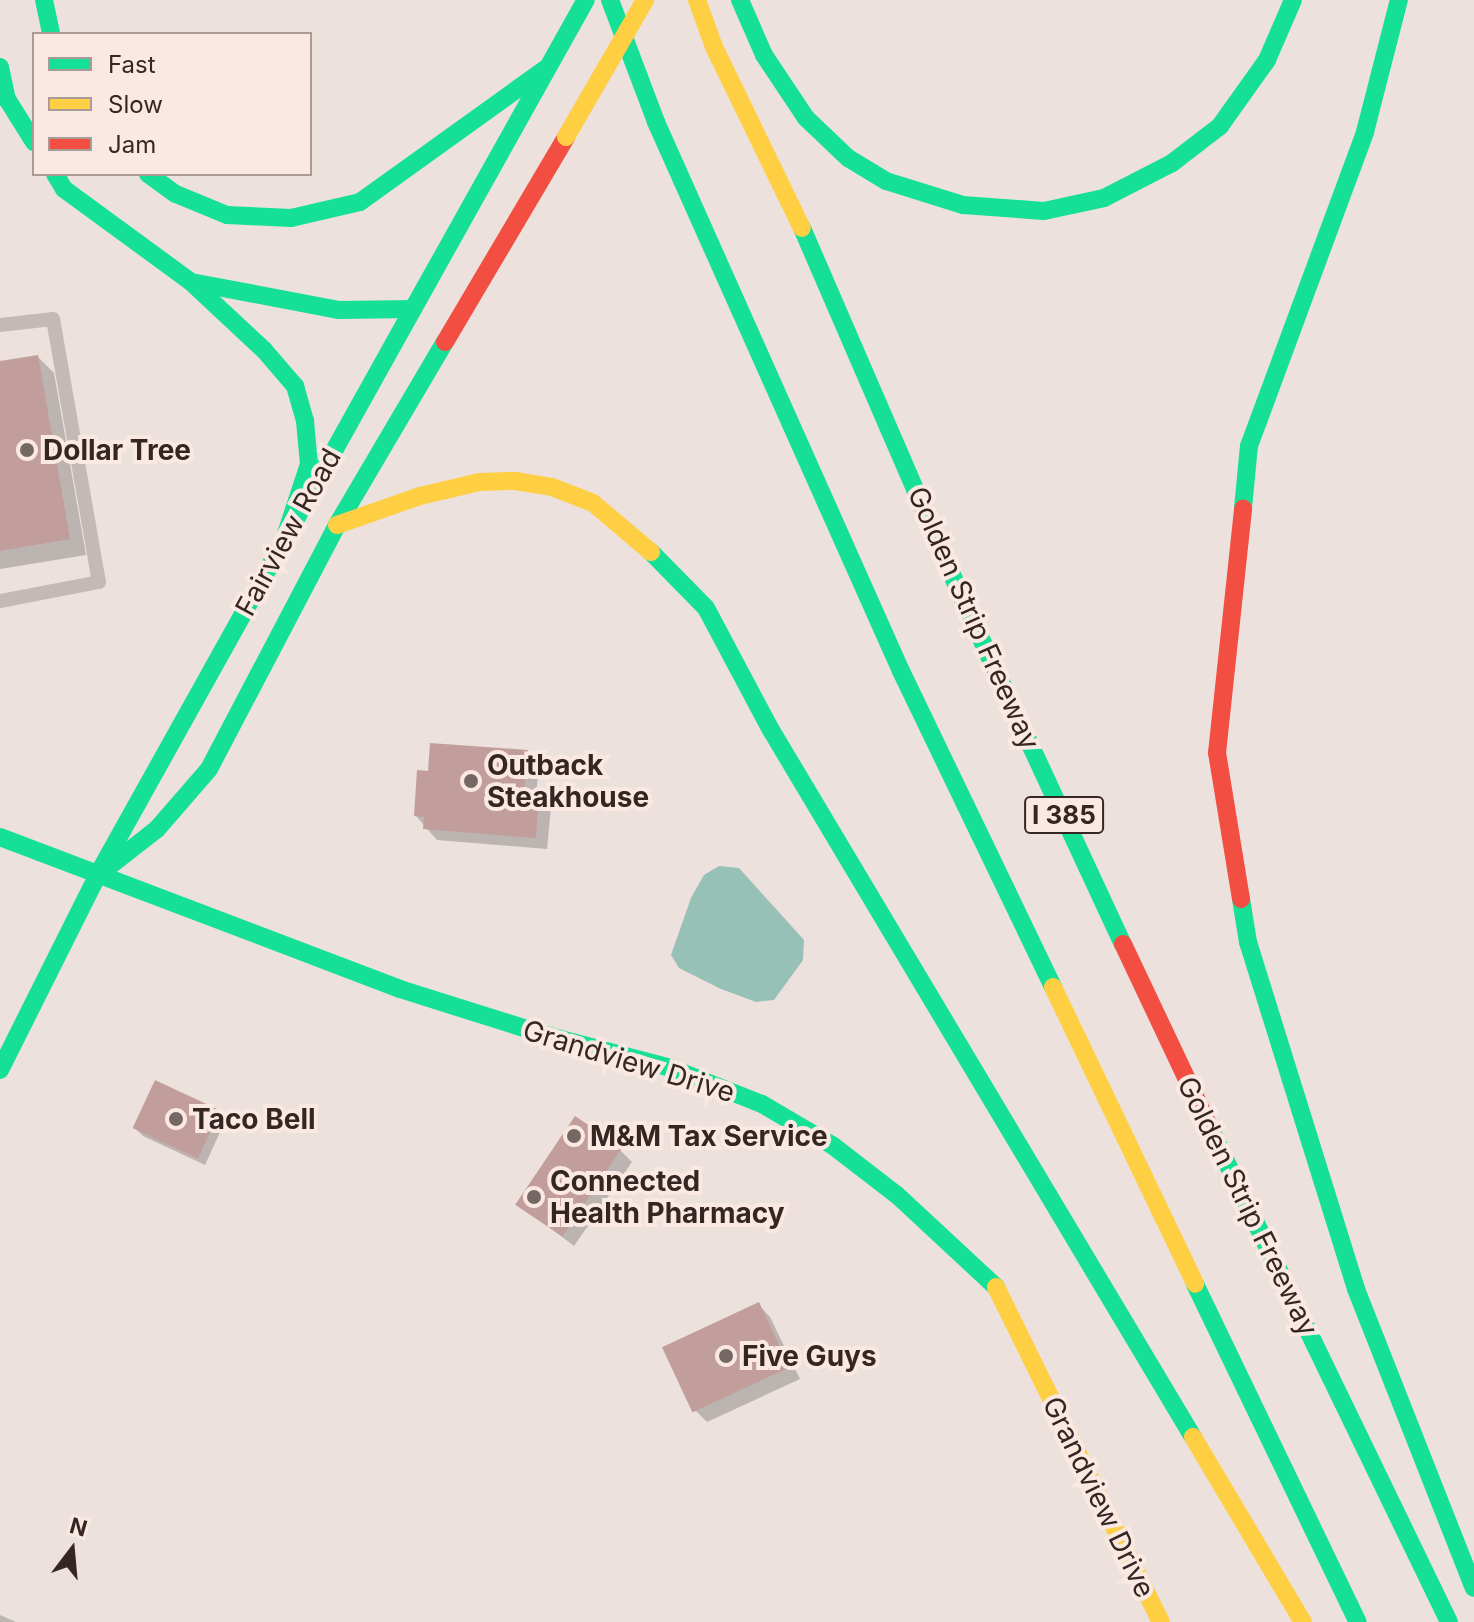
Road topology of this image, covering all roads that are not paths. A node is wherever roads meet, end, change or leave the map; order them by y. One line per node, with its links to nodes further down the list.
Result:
1 (44, 0): 9 (main road)
2 (586, 0): 11 (main road, Fairview Road)
3 (610, 0): 27 (main road, I 385)
4 (645, 0): 18 (main road, bridge)
5 (697, 0): 28 (main road, Golden Strip Freeway / I 385)
6 (740, 0): 7 (main road)
7 (1293, 0)
8 (1399, 0): 24 (main road)
9 (51, 32)
10 (0, 67): 12 (main road)
11 (548, 67): 14 (main road); 16 (main road, Fairview Road)
12 (32, 139)
13 (56, 176): 15 (main road)
14 (151, 176)
15 (191, 282): 16 (main road); 19 (main road)
16 (413, 309): 19 (main road, Fairview Road)
17 (0, 325): 20 (lane)
18 (337, 525): 22 (main road); 26 (main road)
19 (285, 537): 22 (main road, Fairview Road)
20 (0, 601)
21 (0, 837): 22 (main road, Grandview Drive)
22 (97, 876): 23 (main road, Fairview Road); 25 (main road, Grandview Drive)
23 (0, 1070)
24 (1474, 1588)
25 (1161, 1622)
26 (1303, 1622)
27 (1358, 1622)
28 (1449, 1622)

